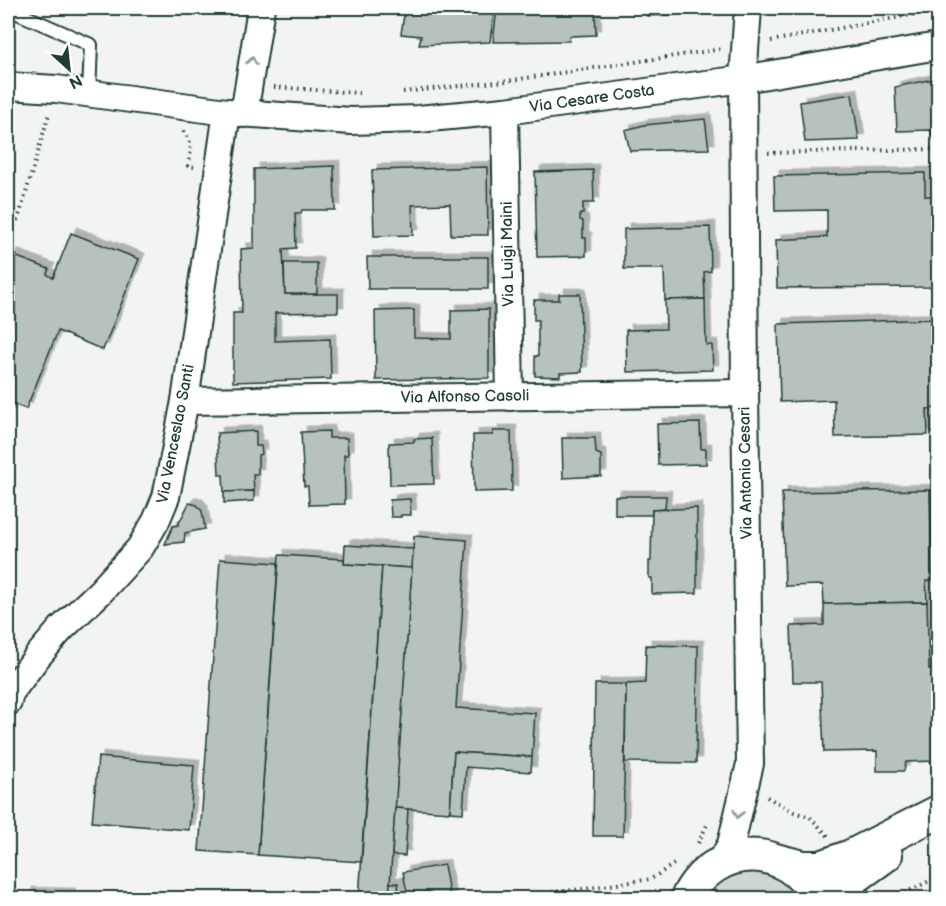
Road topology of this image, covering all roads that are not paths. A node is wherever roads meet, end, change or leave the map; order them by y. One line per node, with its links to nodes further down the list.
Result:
1 (8, 8): 7 (lane)
2 (261, 8): 9 (street, one-way to 2)
3 (748, 8): 5 (street, Via Antonio Cesari)
4 (939, 46): 5 (street, Via Cesare Costa)
5 (743, 79): 8 (street, Via Cesare Costa); 10 (street, Via Antonio Cesari)
6 (13, 84): 7 (street, Via Cesare Costa)
7 (89, 94): 9 (street, Via Cesare Costa)
8 (505, 111): 9 (street, Via Cesare Costa); 11 (street, Via Luigi Maini)
9 (235, 113): 12 (street, Via Venceslao Santi)
10 (744, 393): 11 (street, Via Alfonso Casoli); 16 (street, Via Antonio Cesari, one-way to 16)
11 (510, 397): 12 (street, Via Alfonso Casoli)
12 (185, 401): 13 (street, Via Venceslao Santi)
13 (8, 696)
14 (939, 815): 15 (street); 19 (street)
15 (779, 861): 16 (street); 18 (street)
16 (721, 862): 17 (street)
17 (686, 896)
18 (816, 898)
19 (826, 898)

